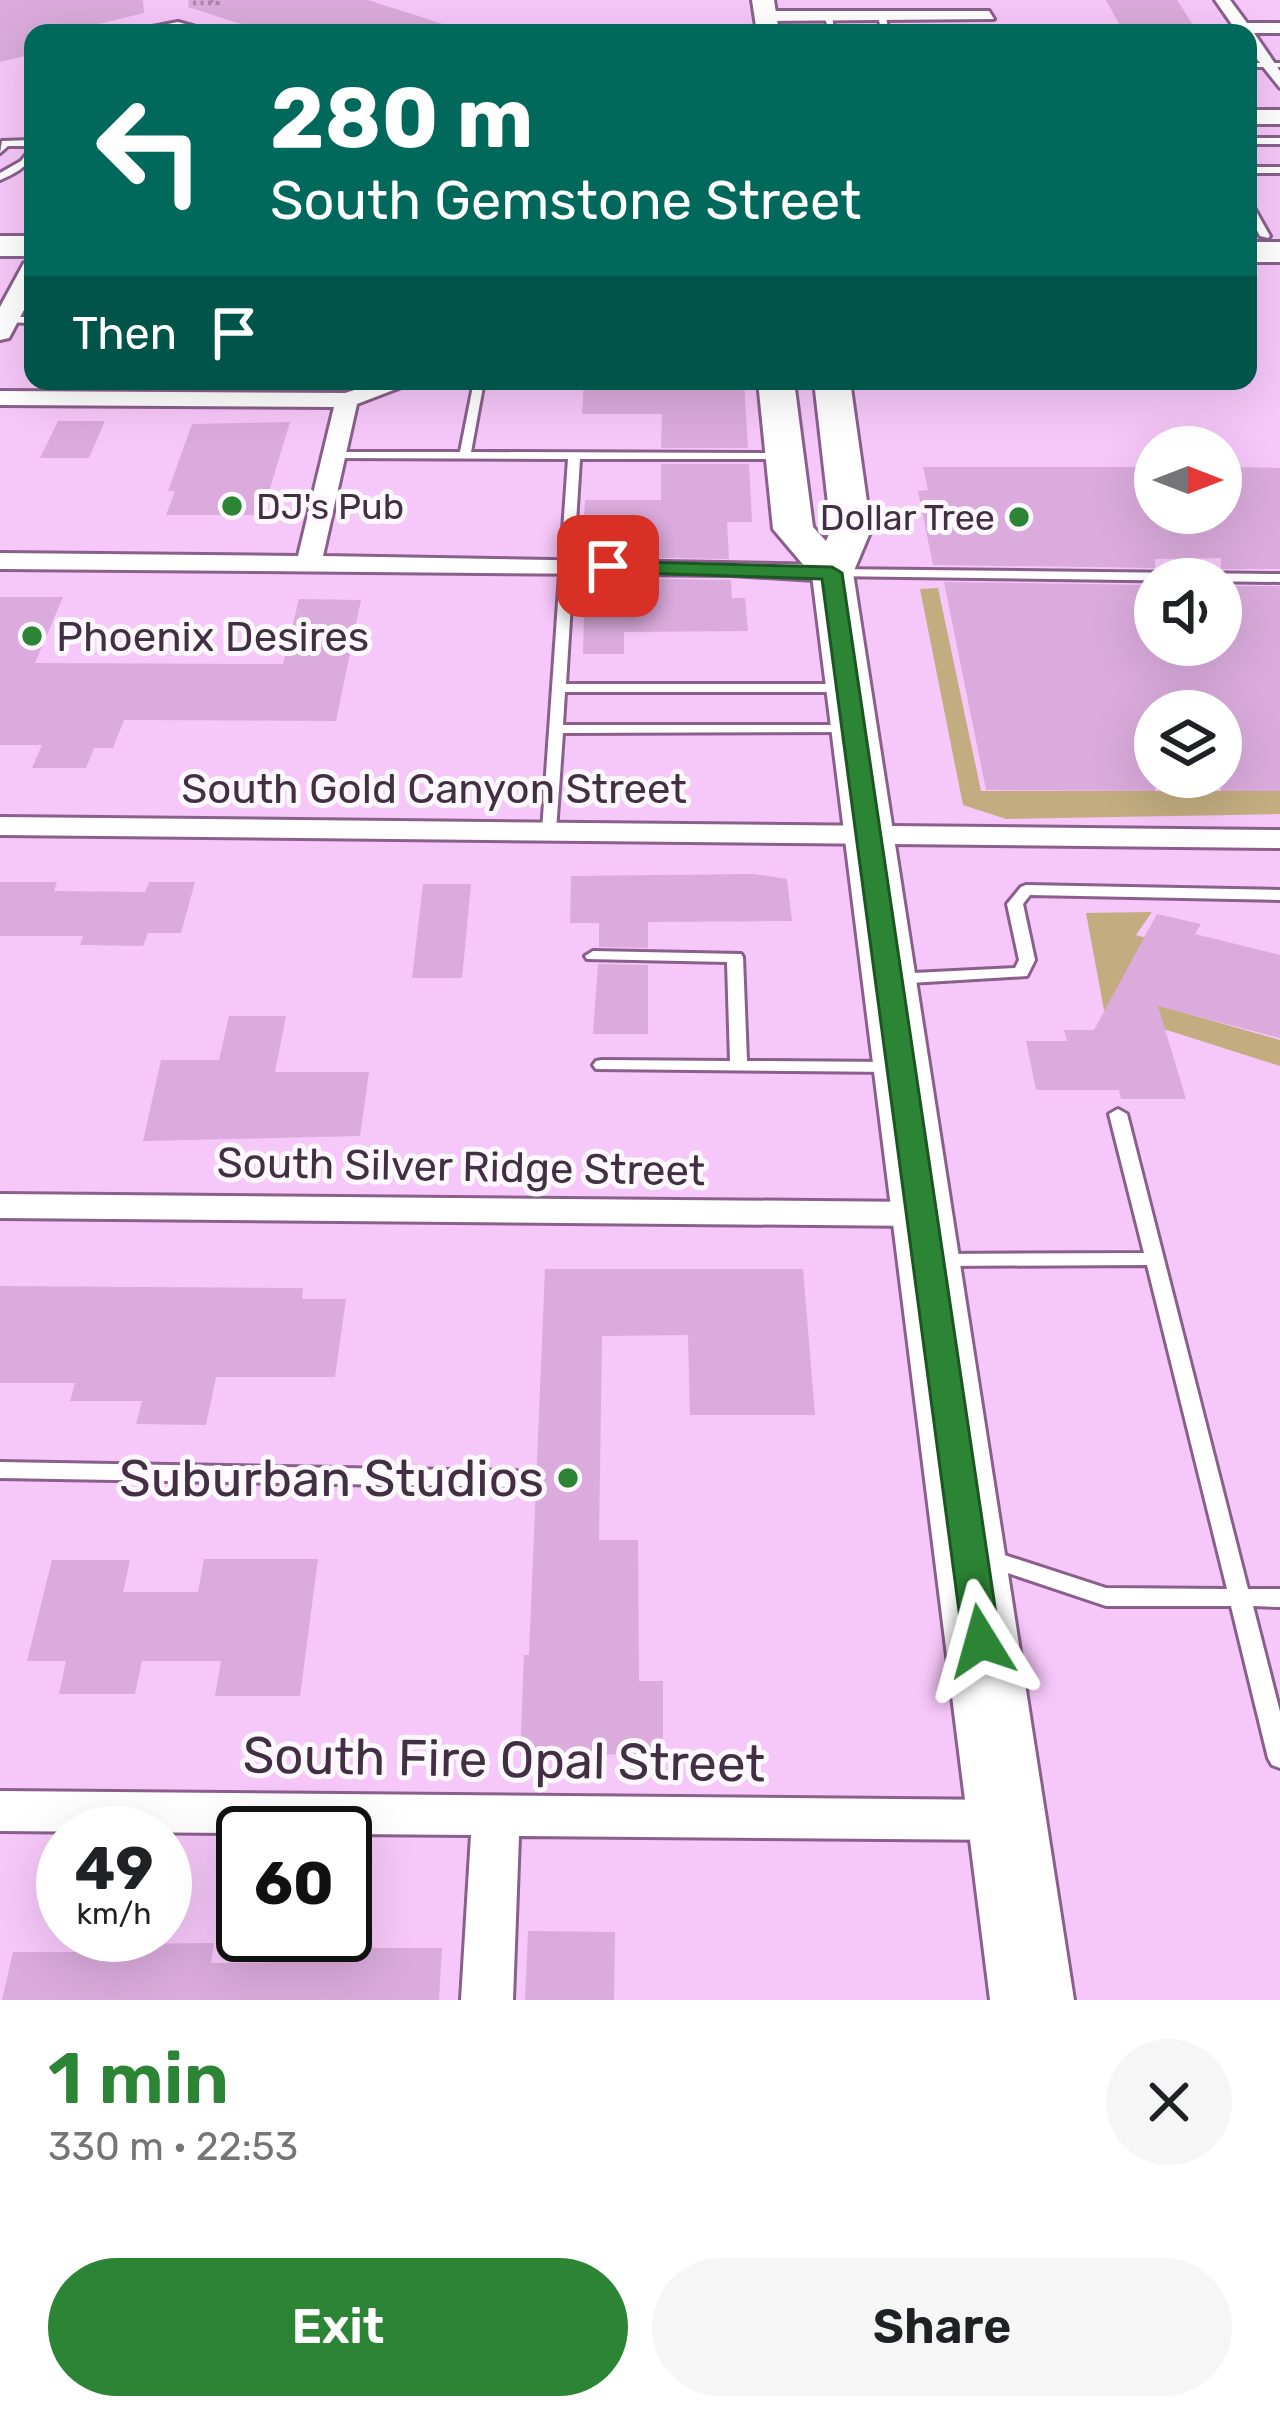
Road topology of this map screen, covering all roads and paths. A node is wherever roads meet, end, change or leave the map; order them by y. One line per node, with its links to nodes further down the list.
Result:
1 (986, 8): 3 (street)
2 (765, 16): 4 (street)
3 (884, 23)
4 (813, 24)
5 (1274, 65): 6 (street)
6 (1280, 82)
7 (24, 293): 8 (street)
8 (13, 324)
9 (94, 390): 14 (street); 15 (street)
10 (370, 390): 15 (street)
11 (477, 390): 17 (lane)
12 (777, 390): 19 (main road)
13 (833, 390): 23 (main road)
14 (0, 398)
15 (347, 400): 16 (street)
16 (334, 455): 17 (lane); 21 (street)
17 (465, 455): 18 (lane)
18 (574, 455): 19 (lane); 22 (lane)
19 (785, 456): 23 (main road)
20 (0, 561): 21 (street)
21 (309, 563): 22 (street)
22 (566, 565): 23 (street); 25 (lane)
23 (832, 573): 24 (lane); 26 (main road)
24 (1280, 578)
25 (558, 688): 26 (lane); 27 (lane)
26 (851, 708): 27 (lane); 30 (main road)
27 (557, 729): 29 (lane)
28 (0, 826): 29 (street, South Gold Canyon Street)
29 (549, 831): 30 (street, South Gold Canyon Street)
30 (868, 834): 31 (street, South Gold Canyon Street); 34 (main road)
31 (1280, 839)
32 (1280, 896): 34 (lane)
33 (593, 956): 36 (lane)
34 (889, 979): 37 (main road)
35 (602, 1065): 36 (lane)
36 (739, 1066): 37 (lane)
37 (901, 1067): 40 (main road)
38 (1118, 1114): 41 (lane)
39 (0, 1206): 40 (street, South Silver Ridge Street)
40 (924, 1237): 41 (lane); 44 (main road)
41 (1154, 1259): 45 (lane)
42 (0, 1470): 43 (lane)
43 (516, 1479)
44 (968, 1551): 45 (lane); 50 (main road)
45 (1240, 1597): 46 (lane); 47 (lane)
46 (1280, 1598)
47 (1280, 1758)
48 (0, 1811): 49 (street, South Fire Opal Street)
49 (496, 1816): 50 (street, South Fire Opal Street); 51 (street)
50 (1007, 1820): 52 (main road)
51 (487, 2000)
52 (1033, 2000)

